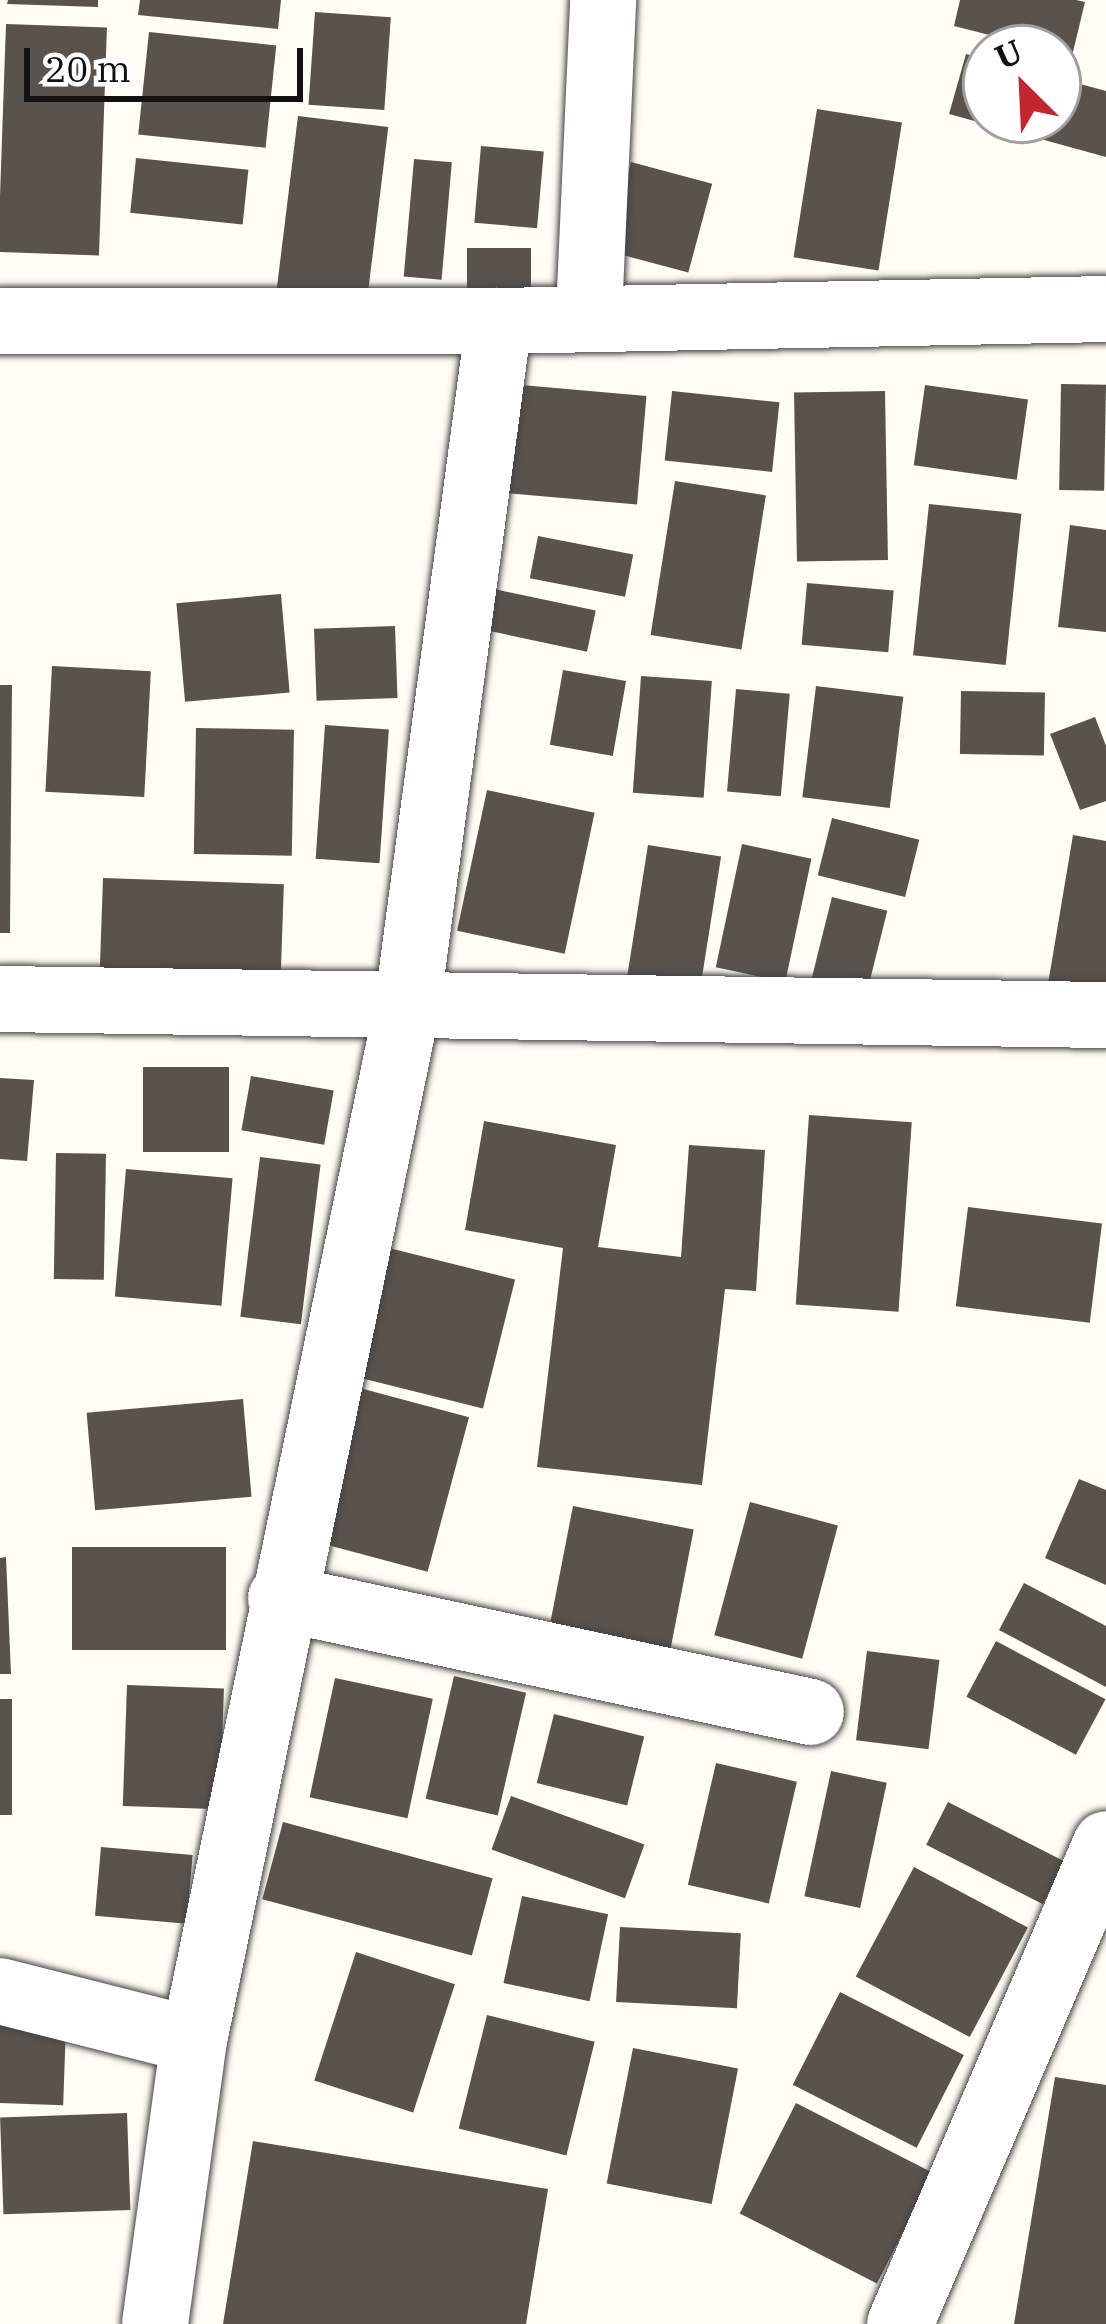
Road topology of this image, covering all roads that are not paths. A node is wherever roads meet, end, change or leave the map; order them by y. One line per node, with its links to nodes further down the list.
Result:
1 (603, 0): 3 (street)
2 (1106, 309): 3 (street)
3 (589, 313): 5 (street)
4 (0, 321): 5 (street)
5 (499, 321): 7 (street)
6 (0, 999): 7 (street)
7 (407, 1008): 8 (street); 9 (street)
8 (1106, 1015)
9 (281, 1598): 10 (street); 13 (street)
10 (811, 1712)
11 (1106, 1844): 15 (street)
12 (0, 1991): 13 (street)
13 (194, 2041): 14 (street)
14 (154, 2324)
15 (900, 2324)

